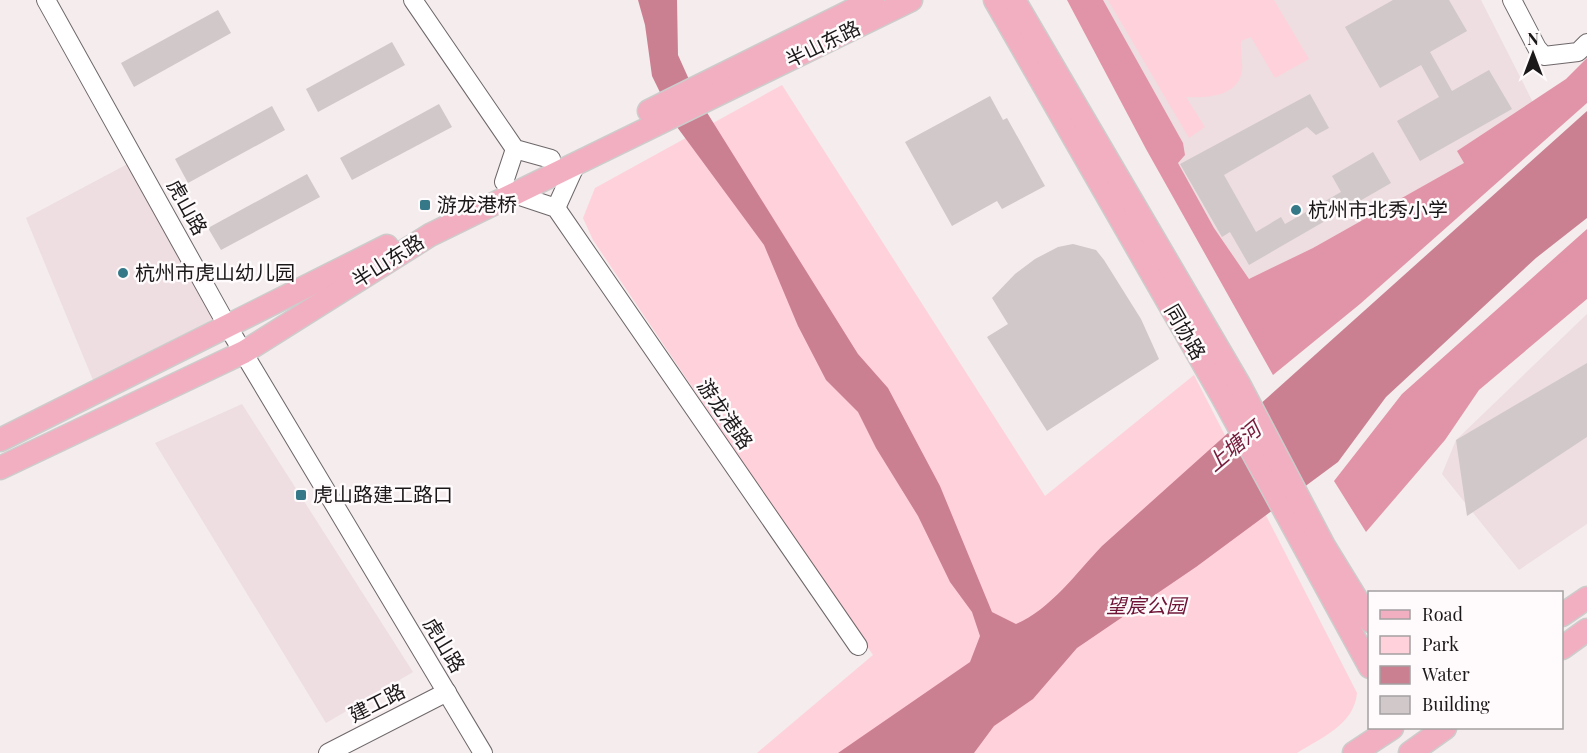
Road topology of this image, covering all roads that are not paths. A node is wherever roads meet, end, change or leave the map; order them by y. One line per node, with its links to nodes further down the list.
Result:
1 (46, 0): 16 (street, 虎山路)
2 (413, 0): 11 (street)
3 (873, 0): 9 (main road, 半山东路)
4 (911, 0): 9 (main road, 半山东路)
5 (995, 0): 18 (main road, 同协路)
6 (1014, 0): 18 (main road, 同协路)
7 (1512, 0): 8 (street)
8 (1587, 43)
9 (733, 79): 10 (main road, 半山东路)
10 (664, 112): 12 (main road, 半山东路); 13 (main road, 半山东路)
11 (515, 149): 12 (street); 14 (street)
12 (551, 159): 14 (main road, 半山东路)
13 (576, 164): 14 (main road, 半山东路); 15 (street)
14 (509, 188): 15 (street); 16 (main road, 半山东路); 17 (main road, 半山东路)
15 (556, 208): 26 (street, 游龙港路)
16 (228, 327): 17 (street, 虎山路); 19 (main road, 半山东路)
17 (244, 352): 20 (main road, 半山东路); 29 (street, 虎山路)
18 (1231, 390): 21 (main road, 同协路)
19 (0, 440)
20 (0, 468)
21 (1316, 550): 24 (main road, 同协路); 28 (main road, 同协路)
22 (1587, 598): 23 (main road)
23 (1563, 614)
24 (1368, 618)
25 (1587, 630): 27 (main road)
26 (858, 646)
27 (1563, 647)
28 (1368, 663)
29 (447, 692): 33 (street, 建工路); 34 (street, 虎山路)
30 (1390, 729): 35 (main road)
31 (1401, 729): 36 (main road)
32 (1438, 736): 36 (main road)
33 (328, 753)
34 (483, 753)
35 (1354, 753)
36 (1411, 753)

